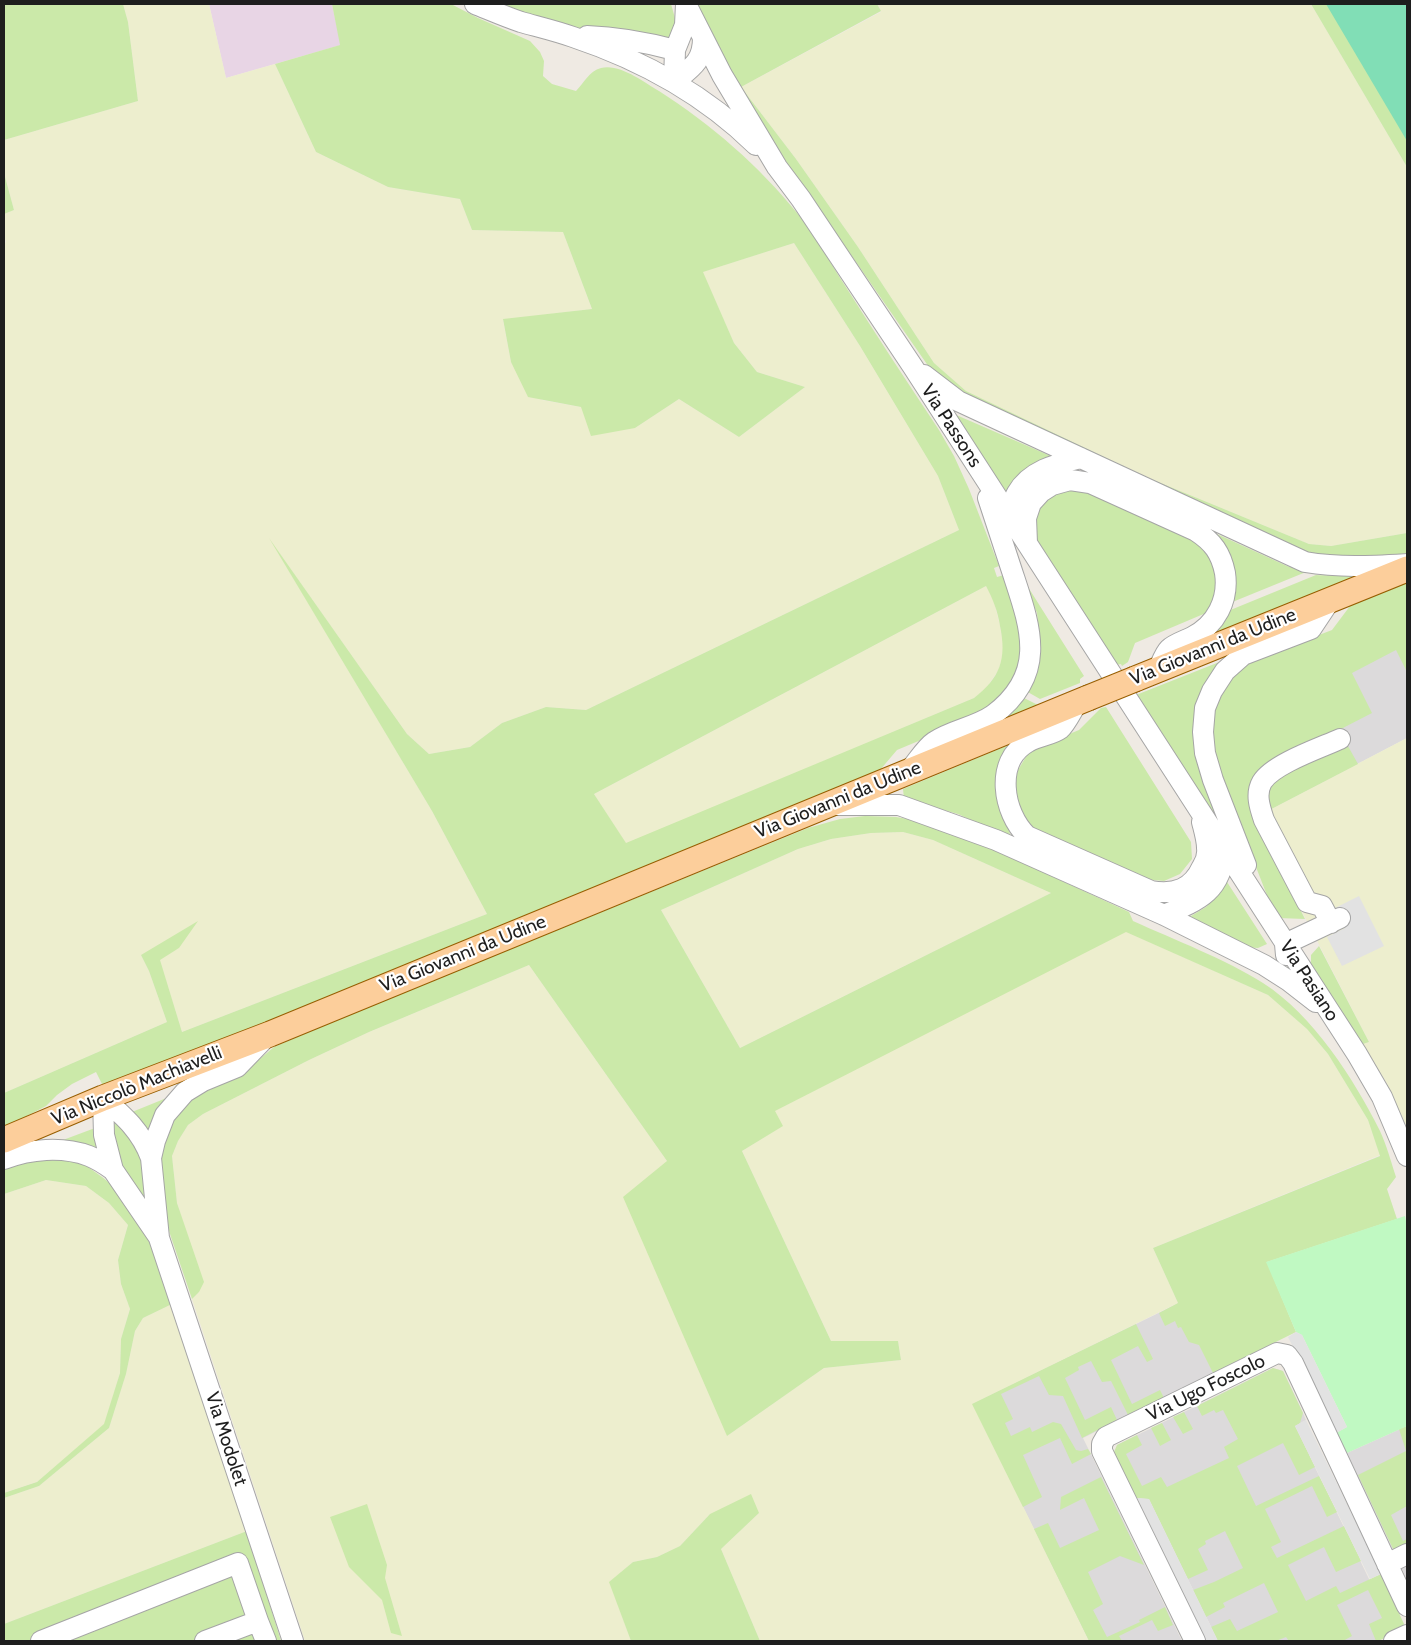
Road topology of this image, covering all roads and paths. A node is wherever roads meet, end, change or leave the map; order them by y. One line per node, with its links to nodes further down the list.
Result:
1 (475, 4): 2 (street)
2 (572, 36): 4 (street); 5 (street)
3 (703, 38): 4 (street, Via Passons); 5 (street); 6 (street, Via Passons)
4 (674, 50): 5 (street, Via Passons)
5 (674, 82): 6 (street)
6 (777, 167): 7 (street, Via Passons)
7 (913, 366): 8 (street); 9 (street, Via Passons)
8 (1081, 458): 10 (street); 12 (street)
9 (977, 466): 10 (street, Via Passons); 18 (street)
10 (1008, 516): 11 (street, Via Passons)
11 (1027, 543): 15 (street); 20 (street, Via Passons)
12 (1407, 564)
13 (1407, 569): 14 (main road, Via Giovanni da Udine)
14 (1331, 599): 15 (main road, Via Giovanni da Udine); 22 (street)
15 (1158, 670): 16 (main road, Via Giovanni da Udine, bridge)
16 (1083, 701): 18 (main road, Via Giovanni da Udine); 20 (street)
17 (1340, 739): 24 (street)
18 (909, 771): 19 (main road, Via Giovanni da Udine)
19 (826, 805): 23 (street); 27 (main road, Via Giovanni da Udine)
20 (1201, 812): 21 (street, Via Pasiano)
21 (1225, 848): 22 (street, Via Pasiano); 23 (street)
22 (1260, 904): 24 (street, Via Pasiano)
23 (1164, 915): 25 (street)
24 (1286, 944): 25 (street); 26 (street, Via Pasiano)
25 (1264, 965): 26 (street)
26 (1329, 1012): 30 (street, Via Pasiano)
27 (270, 1034): 28 (main road, Via Niccolò Machiavelli); 31 (street, Via Modolet)
28 (104, 1098): 29 (main road, Via Niccolò Machiavelli); 31 (street, Via Modolet); 33 (street, Via Modolet)
29 (4, 1140)
30 (1407, 1156)
31 (152, 1158): 34 (street, Via Modolet)
32 (4, 1159): 33 (street, Via Modolet)
33 (113, 1170): 34 (street, Via Modolet)
34 (159, 1238): 43 (street, Via Modolet)
35 (1407, 1554): 36 (street)
36 (1387, 1564): 37 (street, Via Ugo Foscolo); 44 (street, Via Ugo Foscolo)
37 (1407, 1606)
38 (258, 1621): 40 (street); 41 (street); 42 (street)
39 (1407, 1635): 45 (street)
40 (41, 1641)
41 (205, 1641)
42 (266, 1641)
43 (292, 1641)
44 (1195, 1641)
45 (1394, 1641)

